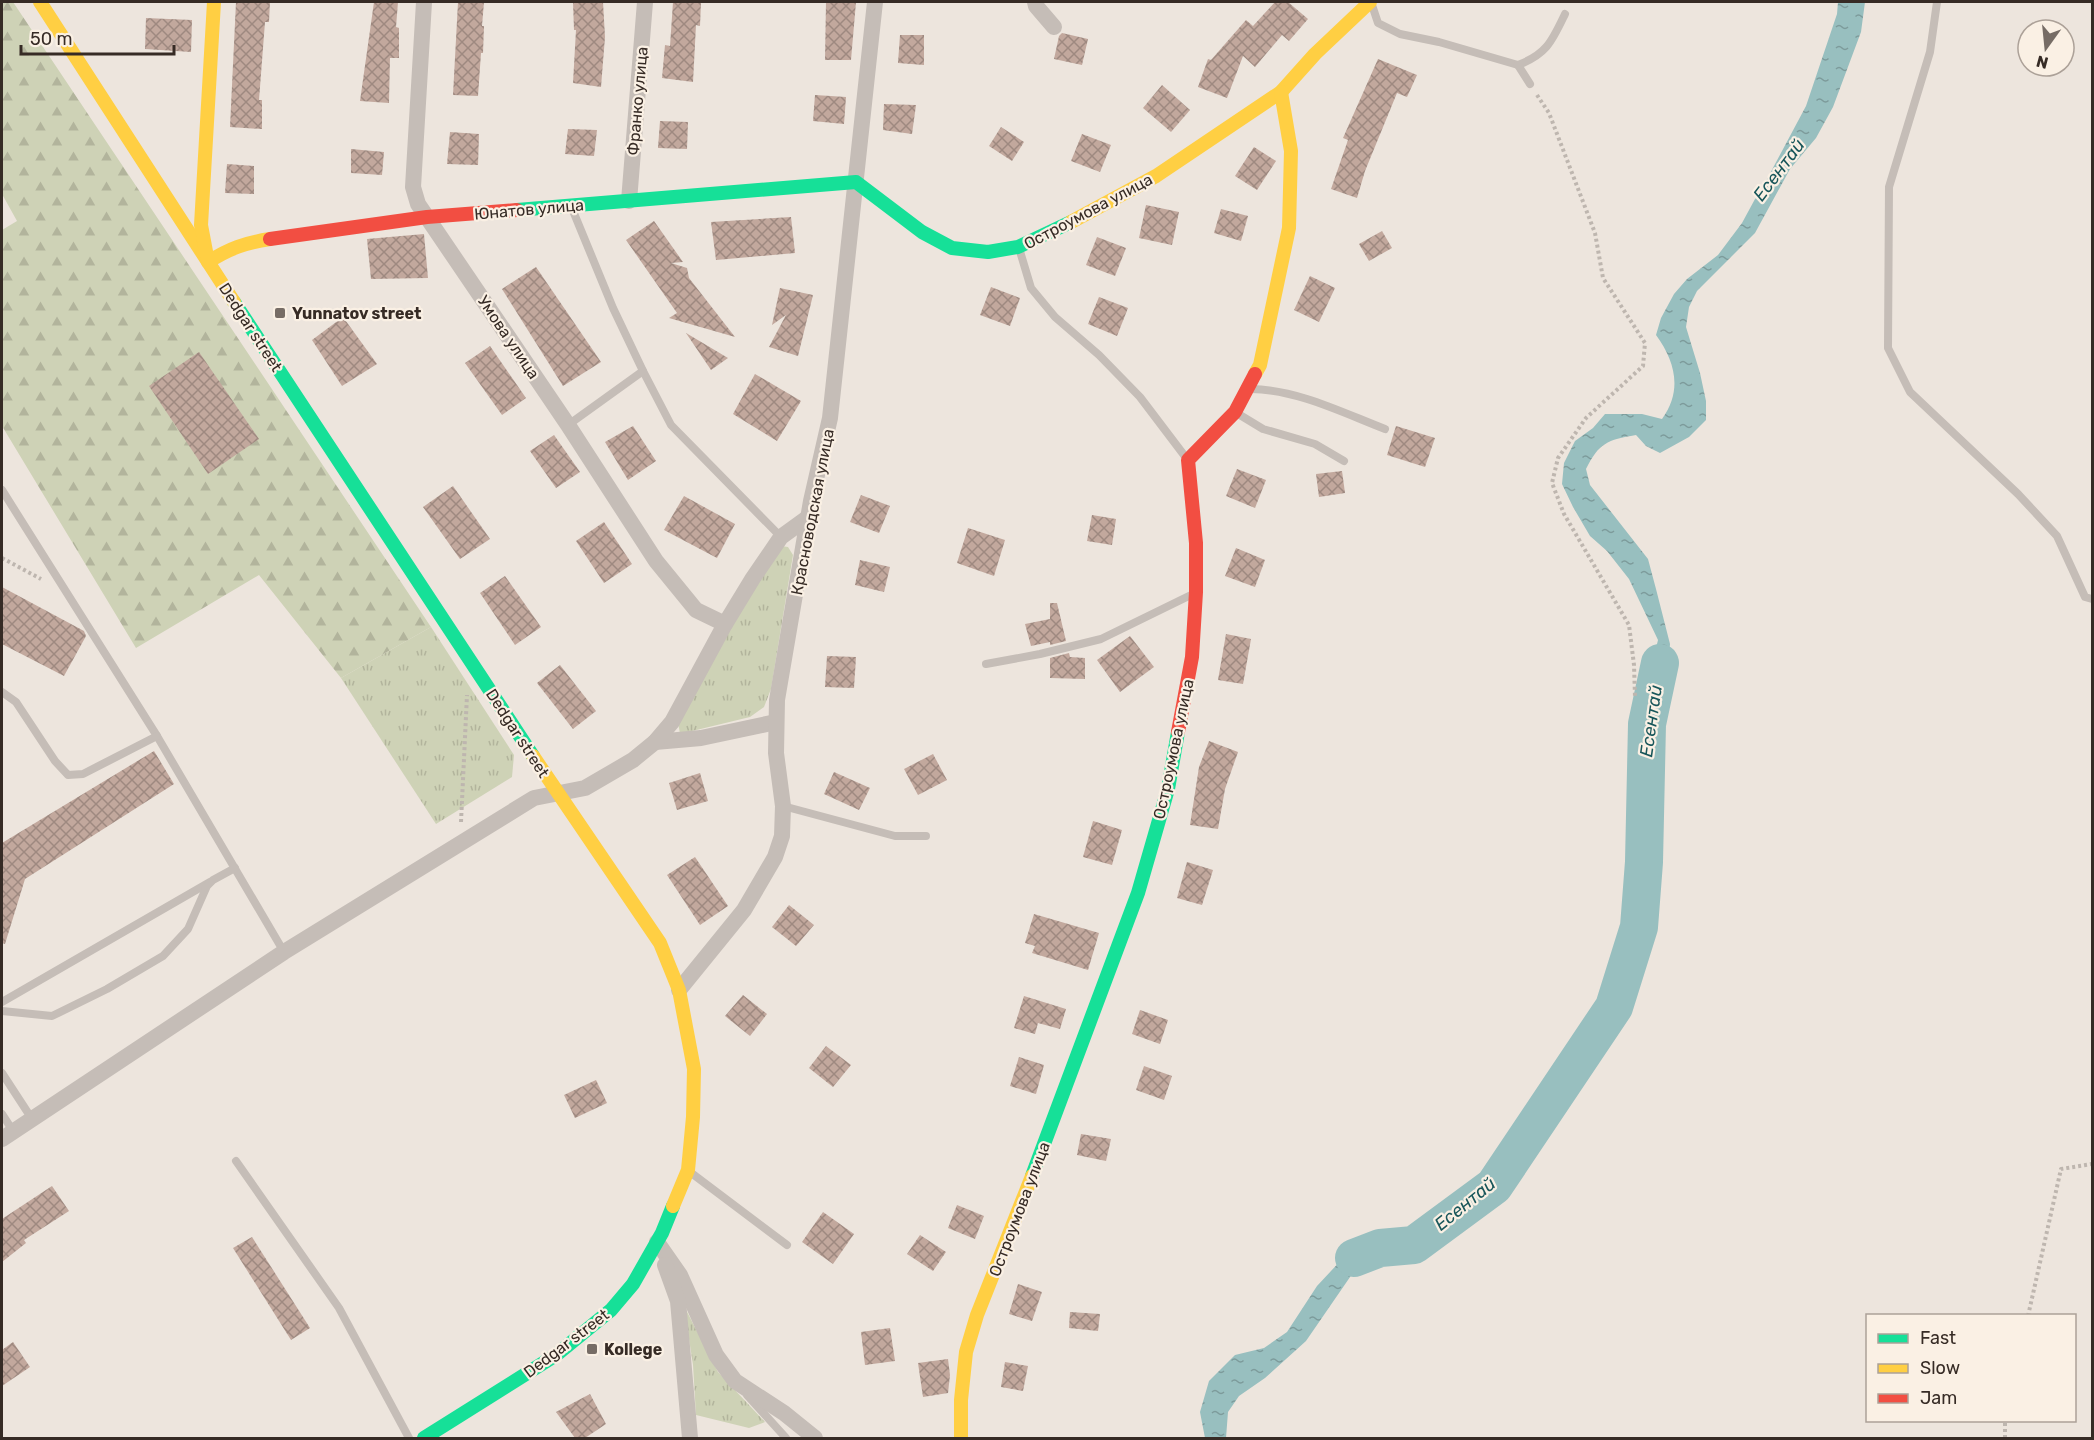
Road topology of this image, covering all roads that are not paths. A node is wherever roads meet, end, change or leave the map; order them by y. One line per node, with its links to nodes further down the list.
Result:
1 (40, 2): 19 (street, Dedgar street)
2 (214, 2): 19 (street)
3 (424, 2): 17 (street, Умова улица)
4 (645, 2): 15 (street, Франко улица)
5 (875, 2): 14 (street, Красноводская улица)
6 (1035, 2): 10 (street)
7 (1370, 2): 11 (lane); 13 (street, Остроумова улица)
8 (1937, 2): 31 (lane)
9 (1565, 14): 11 (lane)
10 (1054, 27)
11 (1518, 65): 12 (lane)
12 (1530, 84)
13 (1281, 92): 18 (street, Остроумова улица); 21 (street)
14 (856, 182): 15 (street, Юнатов улица); 18 (street, Остроумова улица); 28 (street, Красноводская улица)
15 (629, 201): 16 (street, Юнатов улица)
16 (571, 206): 17 (street, Юнатов улица); 20 (lane)
17 (427, 217): 19 (street, Юнатов улица); 23 (street, Умова улица)
18 (1018, 247): 25 (lane)
19 (208, 262): 38 (street, Dedgar street)
20 (643, 371): 23 (lane); 29 (lane)
21 (1247, 389): 22 (street); 24 (lane)
22 (1235, 412): 25 (street); 26 (lane)
23 (568, 425): 32 (street, Умова улица)
24 (1385, 429)
25 (1188, 460): 30 (street, Остроумова улица)
26 (1344, 461)
27 (2, 490): 36 (lane)
28 (810, 516): 29 (street); 35 (street, Красноводская улица)
29 (781, 537): 32 (street)
30 (1196, 592): 33 (lane); 61 (street, Остроумова улица)
31 (2092, 599)
32 (725, 624): 37 (street)
33 (986, 664)
34 (2, 692): 36 (lane)
35 (777, 722): 37 (street); 39 (street, Красноводская улица)
36 (157, 736): 41 (lane)
37 (656, 741): 38 (street)
38 (559, 795): 43 (street); 44 (street, Dedgar street)
39 (783, 806): 40 (lane); 44 (street, Красноводская улица)
40 (926, 836)
41 (235, 868): 42 (lane); 43 (lane)
42 (213, 880): 45 (lane); 46 (lane)
43 (284, 952): 49 (street)
44 (679, 990): 52 (street, Dedgar street)
45 (2, 1002)
46 (2, 1011)
47 (2, 1073): 49 (lane)
48 (2, 1114): 50 (lane)
49 (32, 1119): 50 (street)
50 (7, 1135)
51 (237, 1161): 57 (lane)
52 (688, 1170): 53 (street, Dedgar street); 54 (lane)
53 (657, 1242): 55 (street); 56 (street); 58 (street, Dedgar street)
54 (787, 1245)
55 (735, 1381): 59 (lane); 60 (street)
56 (686, 1436)
57 (409, 1438)
58 (424, 1438)
59 (786, 1438)
60 (815, 1438)
61 (961, 1438)

